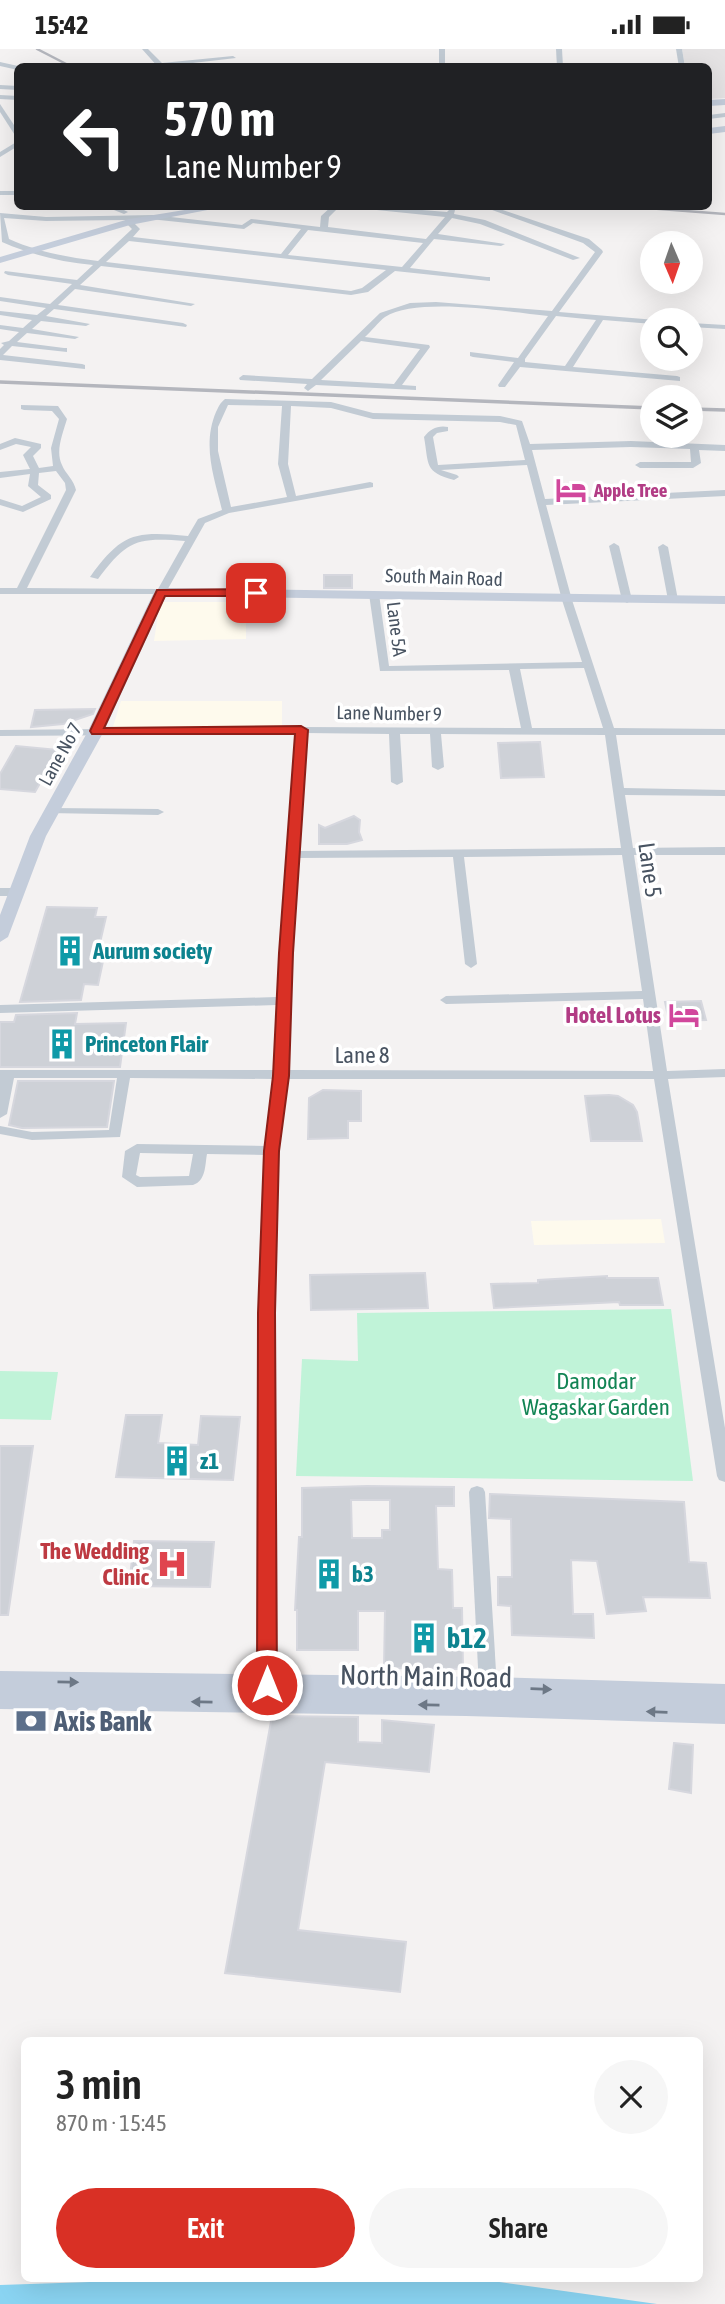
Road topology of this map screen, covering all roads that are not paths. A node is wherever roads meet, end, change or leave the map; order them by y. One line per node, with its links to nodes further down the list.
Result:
1 (145, 49): 3 (street)
2 (233, 58): 4 (street)
3 (158, 63)
4 (188, 63)
5 (0, 106): 6 (street)
6 (14, 132)
7 (14, 143): 8 (street)
8 (0, 155)
9 (0, 193): 10 (street)
10 (13, 193)
11 (121, 210): 18 (street)
12 (183, 210): 17 (main road)
13 (332, 210): 20 (street)
14 (430, 210): 16 (street)
15 (497, 210): 39 (street)
16 (451, 211): 22 (street); 26 (street)
17 (150, 217): 18 (main road); 19 (street)
18 (127, 220): 21 (street); 25 (main road); 25 (street)
19 (307, 226): 20 (street); 24 (street)
20 (324, 228): 22 (street)
21 (127, 239): 24 (street); 28 (street)
22 (430, 239): 23 (street); 31 (street)
23 (501, 244)
24 (284, 255): 30 (street)
25 (31, 256): 27 (main road); 28 (street)
26 (576, 258)
27 (0, 260)
28 (101, 263): 30 (street); 34 (street)
29 (20, 267): 32 (street)
30 (394, 268): 31 (street)
31 (405, 269): 33 (street)
32 (4, 274): 34 (street)
33 (488, 279)
34 (78, 285): 36 (street); 37 (street)
35 (0, 299): 37 (street)
36 (191, 304)
37 (51, 307): 40 (street); 44 (street)
38 (0, 313): 40 (street)
39 (554, 316): 41 (street); 50 (street); 56 (street)
40 (38, 318): 43 (street); 48 (street)
41 (600, 319): 42 (street); 58 (street)
42 (640, 321)
43 (86, 324)
44 (183, 325)
45 (703, 326): 47 (street)
46 (0, 327): 48 (street)
47 (725, 327)
48 (26, 330): 49 (street); 52 (street)
49 (75, 337)
50 (357, 338): 61 (street); 63 (street)
51 (0, 342): 52 (street)
52 (10, 344): 53 (street); 55 (street)
53 (64, 350)
54 (473, 354): 56 (street)
55 (0, 355): 57 (street)
56 (520, 362): 58 (street); 62 (street)
57 (82, 367)
58 (567, 369): 60 (street)
59 (243, 378): 61 (street)
60 (677, 379)
61 (311, 384): 63 (street)
62 (502, 385)
63 (396, 387): 64 (street)
64 (413, 388)
65 (286, 404): 70 (street, Lane 5); 83 (street); 86 (street, Lane 5)
66 (24, 407): 76 (street)
67 (445, 429): 77 (street)
68 (640, 444): 70 (street)
69 (0, 447): 78 (street)
70 (526, 447): 74 (street, Lane 5)
71 (703, 447): 73 (street)
72 (694, 448): 75 (street)
73 (725, 448)
74 (530, 462): 77 (street); 85 (street, Lane 5)
75 (640, 465)
76 (60, 468): 78 (street); 92 (street)
77 (434, 468): 80 (street)
78 (35, 470): 79 (street); 84 (street)
79 (1, 474)
80 (454, 477)
81 (370, 485): 83 (street)
82 (725, 493): 85 (street)
83 (292, 499): 86 (street)
84 (0, 502)
85 (542, 502): 95 (street, Lane 5)
86 (227, 511): 87 (street)
87 (189, 539): 90 (street); 93 (street)
88 (614, 546): 96 (street)
89 (663, 547): 97 (street)
90 (95, 577)
91 (0, 591): 92 (street)
92 (21, 591): 93 (street)
93 (161, 592): 94 (main road, South Main Road); 103 (main road, Lane No 7)
94 (374, 594): 95 (main road, South Main Road); 100 (street, Lane 5A)
95 (567, 600): 96 (main road, South Main Road); 99 (street, Lane 5)
96 (627, 600): 97 (main road, South Main Road)
97 (673, 600): 98 (main road, South Main Road)
98 (725, 600)
99 (588, 665): 100 (street); 108 (street, Lane 5)
100 (514, 666): 105 (street)
101 (301, 730): 102 (street, Lane Number 9); 103 (street, Lane Number 9); 118 (street)
102 (394, 730): 104 (street, Lane Number 9); 110 (street)
103 (96, 731): 107 (street, Lane Number 9); 113 (main road, Lane No 7)
104 (435, 731): 105 (street, Lane Number 9); 109 (street)
105 (527, 732): 108 (street, Lane Number 9)
106 (725, 732): 108 (street, Lane Number 9)
107 (0, 733)
108 (610, 733): 111 (street, Lane 5)
109 (438, 767)
110 (397, 782)
111 (619, 791): 112 (street); 115 (street, Lane 5)
112 (725, 793)
113 (52, 811): 114 (street); 119 (main road, Lane No 7)
114 (158, 813)
115 (626, 851): 116 (street); 117 (street); 122 (street, Lane 5)
116 (725, 851)
117 (458, 853): 118 (street); 121 (street)
118 (292, 855): 124 (street)
119 (8, 892): 120 (main road, Lane No 7)
120 (0, 937)
121 (471, 964)
122 (648, 995): 123 (street); 129 (street, Lane 5)
123 (446, 1000)
124 (283, 1001): 125 (street); 130 (street)
125 (0, 1009)
126 (725, 1073): 129 (street, Lane 8)
127 (4, 1075): 128 (street, Lane 8); 131 (street)
128 (124, 1075): 130 (street, Lane 8); 132 (street)
129 (661, 1075): 130 (street, Lane 8); 135 (street, Lane 5)
130 (281, 1076): 134 (street)
131 (0, 1114)
132 (0, 1130)
133 (201, 1150): 133 (street); 134 (street)
134 (272, 1151): 139 (street)
135 (725, 1476)
136 (477, 1492): 138 (street)
137 (0, 1681): 139 (main road, North Main Road, one-way to 139)
138 (488, 1687): 139 (main road, North Main Road); 140 (main road, North Main Road, one-way to 140)
139 (267, 1694): 141 (main road, North Main Road, one-way to 141); 142 (main road, North Main Road, one-way to 139)
140 (725, 1694)
141 (0, 1699)
142 (725, 1714)

